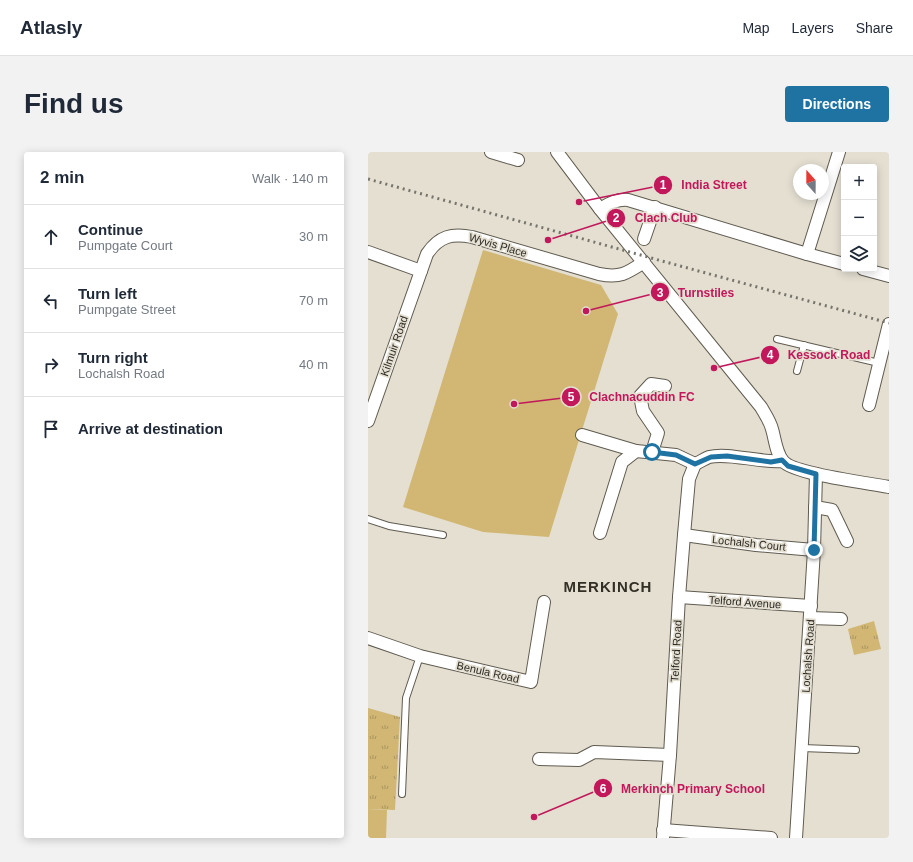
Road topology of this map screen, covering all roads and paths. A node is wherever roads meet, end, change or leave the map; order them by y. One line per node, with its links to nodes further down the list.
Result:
1 (491, 152): 4 (street)
2 (557, 152): 6 (street)
3 (838, 152): 9 (street)
4 (518, 160)
5 (656, 207): 6 (street); 7 (street); 9 (street)
6 (600, 209): 10 (street)
7 (644, 239)
8 (368, 252): 12 (street)
9 (807, 254): 11 (street)
10 (644, 262): 12 (street, Wyvis Place); 26 (street)
11 (841, 263)
12 (421, 271): 22 (street, Kilmuir Road)
13 (874, 272): 14 (street)
14 (889, 276)
15 (889, 324): 18 (street)
16 (778, 339): 17 (lane)
17 (804, 345): 18 (lane); 19 (lane)
18 (879, 363): 21 (street)
19 (796, 371)
20 (665, 386): 25 (street)
21 (869, 405)
22 (368, 421)
23 (582, 435): 24 (street)
24 (636, 451): 25 (street); 32 (street)
25 (652, 452): 27 (street)
26 (782, 460): 27 (street); 28 (street)
27 (695, 464): 34 (street, Telford Road)
28 (816, 474): 29 (street); 30 (street, Lochalsh Road)
29 (889, 487)
30 (816, 507): 35 (street); 36 (street, Lochalsh Road)
31 (368, 519): 33 (lane)
32 (600, 532)
33 (443, 535)
34 (684, 535): 36 (street, Lochalsh Court); 37 (street, Telford Road)
35 (847, 541)
36 (814, 550): 39 (street, Lochalsh Road)
37 (679, 597): 39 (street, Telford Avenue); 45 (street, Telford Road)
38 (544, 602): 42 (street, Benula Road)
39 (810, 612): 40 (street, Telford Avenue); 43 (street, Lochalsh Road)
40 (841, 619)
41 (368, 638): 42 (street, Benula Road)
42 (420, 656): 47 (lane)
43 (802, 748): 44 (lane); 50 (street, Lochalsh Road)
44 (856, 750)
45 (670, 755): 46 (street); 48 (street, Telford Road)
46 (539, 759)
47 (402, 794)
48 (663, 834): 49 (street)
49 (771, 838)
50 (796, 838)

